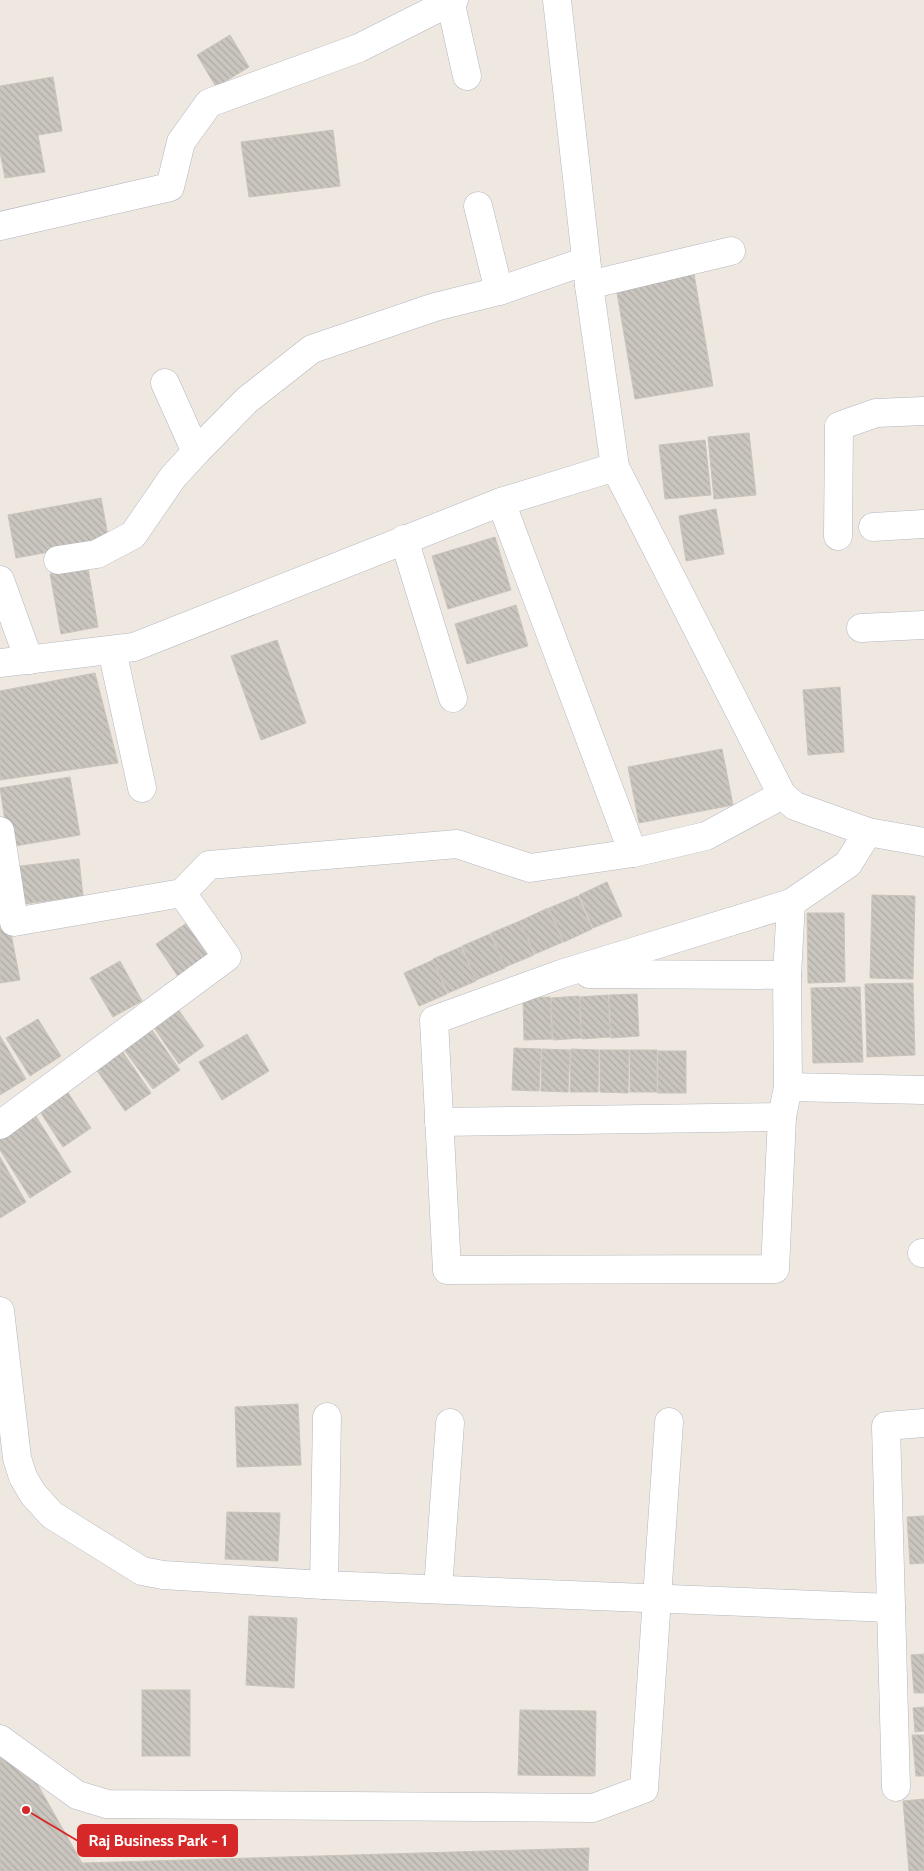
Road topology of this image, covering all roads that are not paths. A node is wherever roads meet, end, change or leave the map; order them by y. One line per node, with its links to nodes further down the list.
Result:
1 (557, 0): 7 (street)
2 (452, 1): 3 (street); 5 (street)
3 (467, 76)
4 (478, 206): 8 (street)
5 (1, 222)
6 (732, 251): 7 (street)
7 (588, 273): 8 (street); 12 (street)
8 (500, 291): 11 (street)
9 (165, 383): 11 (street)
10 (924, 410): 16 (street)
11 (196, 452): 18 (street)
12 (615, 467): 13 (street); 27 (street)
13 (501, 502): 17 (street); 31 (street)
14 (924, 524): 15 (street)
15 (873, 527)
16 (838, 536)
17 (404, 539): 22 (street); 25 (street)
18 (58, 560)
19 (0, 580): 23 (street)
20 (924, 624): 21 (street)
21 (861, 628)
22 (112, 650): 23 (street); 26 (street)
23 (29, 660): 24 (street)
24 (0, 663)
25 (453, 698)
26 (142, 788)
27 (782, 795): 29 (street); 31 (street)
28 (0, 831): 32 (street)
29 (868, 832): 30 (street); 33 (street)
30 (924, 842)
31 (633, 853): 32 (street)
32 (182, 893): 40 (street)
33 (790, 903): 34 (street); 35 (street)
34 (561, 974): 35 (street); 39 (street)
35 (787, 975): 36 (street)
36 (788, 1086): 37 (street); 38 (street)
37 (924, 1090)
38 (782, 1117): 39 (street); 39 (street)
39 (439, 1122)
40 (0, 1125)
41 (0, 1311): 46 (street)
42 (327, 1417): 47 (street)
43 (669, 1422): 49 (street)
44 (450, 1423): 48 (street)
45 (924, 1423): 50 (street)
46 (9, 1458): 47 (street)
47 (324, 1585): 48 (street)
48 (438, 1589): 49 (street)
49 (656, 1598): 50 (street); 51 (street)
50 (891, 1608): 52 (street)
51 (0, 1739)
52 (896, 1787)

